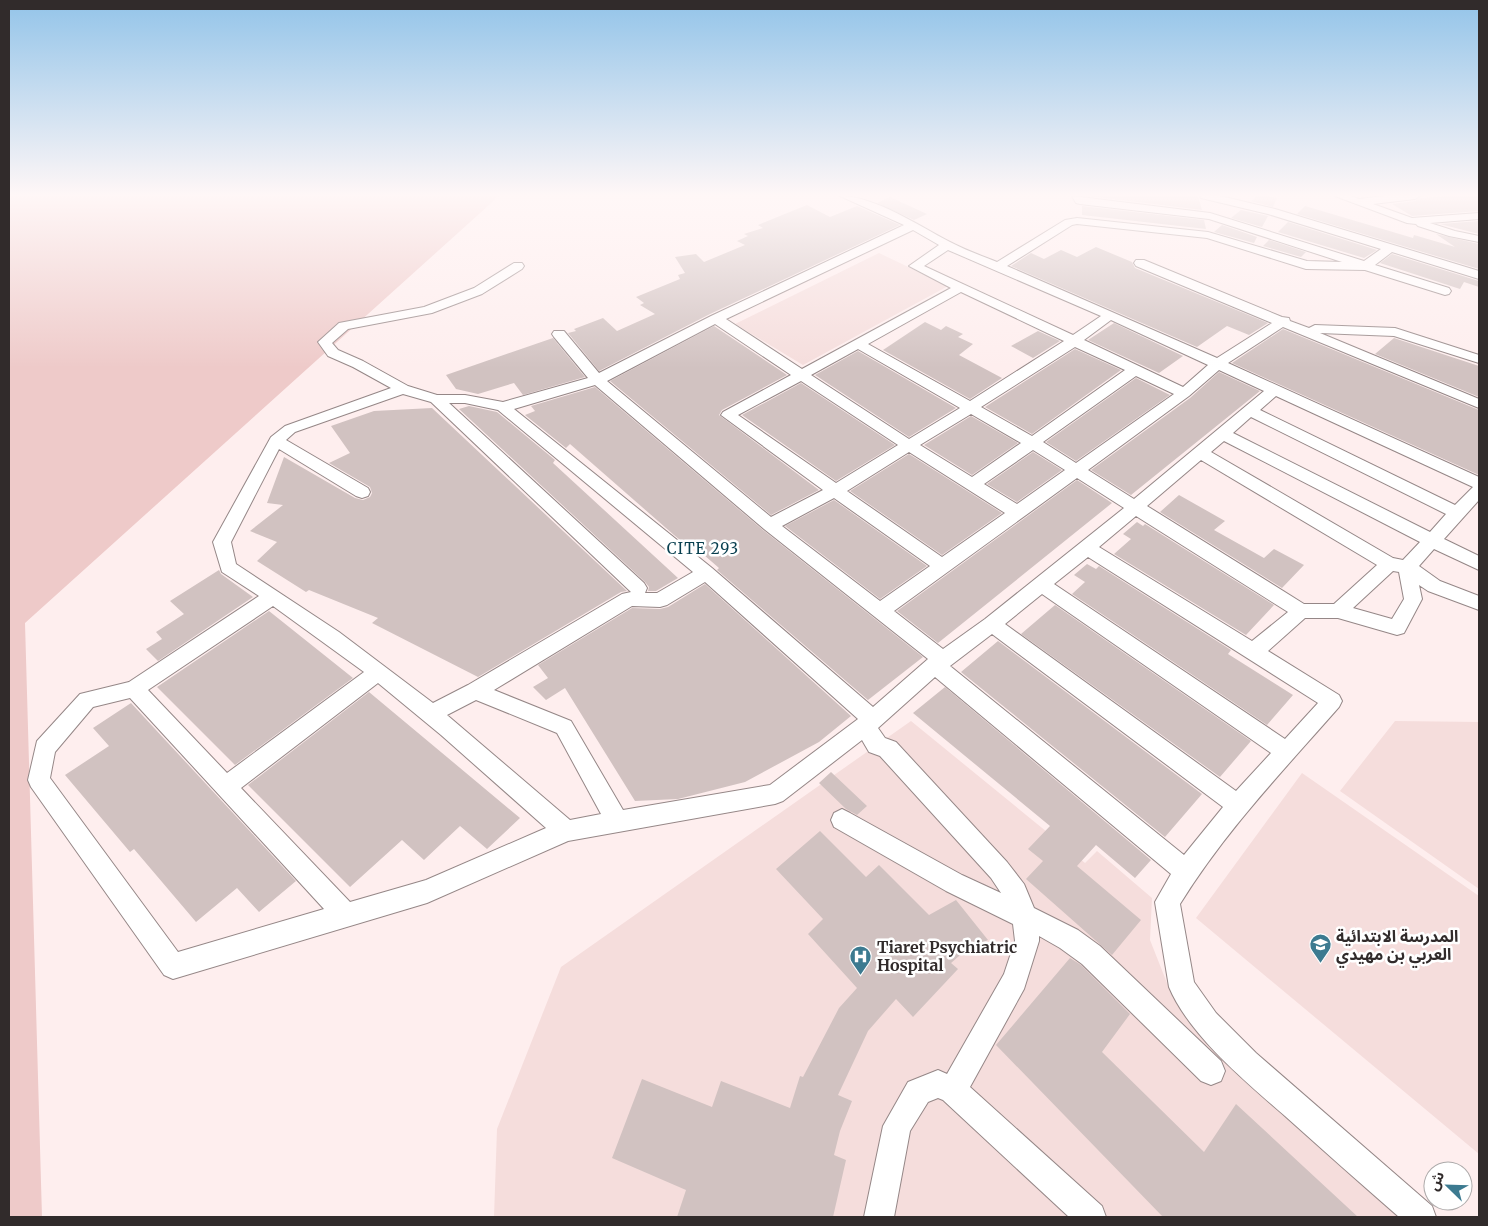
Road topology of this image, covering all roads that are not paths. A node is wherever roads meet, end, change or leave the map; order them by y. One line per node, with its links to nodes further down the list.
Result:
1 (855, 253): 17 (street)
2 (934, 253): 14 (street)
3 (966, 253): 12 (street)
4 (1020, 253): 12 (street)
5 (1267, 253): 11 (street)
6 (1325, 253): 11 (street)
7 (1383, 253): 11 (street)
8 (1407, 253): 13 (street)
9 (1140, 263): 18 (street)
10 (518, 266): 28 (street)
11 (1365, 266): 15 (street)
12 (998, 267): 16 (street)
13 (1479, 275)
14 (960, 287): 21 (street); 22 (street)
15 (1445, 291)
16 (1110, 315): 21 (street); 24 (street)
17 (716, 319): 26 (street); 27 (street)
18 (1284, 321): 19 (street); 24 (street)
19 (1302, 329): 23 (street); 32 (street)
20 (559, 334): 27 (street)
21 (1074, 341): 25 (street); 34 (street)
22 (859, 344): 26 (street); 34 (street)
23 (1479, 359)
24 (1218, 364): 29 (street); 30 (street)
25 (1135, 370): 30 (street); 38 (street)
26 (802, 374): 39 (street); 44 (street)
27 (597, 380): 33 (street); 50 (street)
28 (403, 389): 31 (street); 37 (street)
29 (1274, 390): 35 (street); 42 (street)
30 (1184, 393): 41 (street)
31 (436, 399): 33 (street); 58 (street)
32 (1479, 404)
33 (503, 407): 56 (street)
34 (970, 408): 38 (street); 39 (street)
35 (1250, 411): 36 (street); 49 (street)
36 (1223, 434): 40 (street); 51 (street)
37 (276, 440): 46 (street); 59 (street)
38 (1033, 443): 41 (street); 43 (street)
39 (908, 445): 43 (street); 44 (street)
40 (1201, 453): 47 (street); 54 (street)
41 (1077, 470): 47 (street); 48 (street)
42 (1479, 483)
43 (972, 486): 48 (street)
44 (836, 490): 50 (street); 55 (street)
45 (1479, 490): 49 (street)
46 (362, 492)
47 (1134, 508): 52 (street); 62 (street)
48 (1017, 512): 55 (street)
49 (1458, 512): 51 (street)
50 (770, 525): 61 (street)
51 (1433, 539): 53 (street); 54 (street)
52 (1087, 548): 57 (street); 65 (street)
53 (1479, 564)
54 (1398, 565): 60 (street); 63 (street); 63 (street)
55 (942, 566): 61 (street)
56 (706, 573): 69 (street); 71 (street)
57 (1041, 584): 64 (street); 72 (street)
58 (638, 588)
59 (273, 596): 67 (street); 68 (street)
60 (1479, 603)
61 (880, 611): 66 (street)
62 (1301, 611): 63 (street); 65 (street)
63 (1338, 611)
64 (992, 624): 66 (street); 74 (street)
65 (1253, 652): 72 (street)
66 (939, 663): 71 (street); 78 (street)
67 (378, 672): 70 (street); 73 (street)
68 (134, 689): 73 (street); 79 (street)
69 (475, 691): 70 (street); 76 (street)
70 (431, 714): 77 (street)
71 (869, 723): 76 (street); 80 (street)
72 (1287, 752): 74 (street)
73 (226, 786): 79 (street)
74 (1239, 806): 78 (street)
75 (842, 820): 80 (street)
76 (617, 822): 77 (street)
77 (566, 831): 79 (street)
78 (1185, 871): 85 (street)
79 (348, 916)
80 (1025, 916): 81 (street); 82 (street)
81 (1211, 1070)
82 (953, 1090): 83 (street); 84 (street)
83 (879, 1217)
84 (1091, 1217)
85 (1421, 1217)

